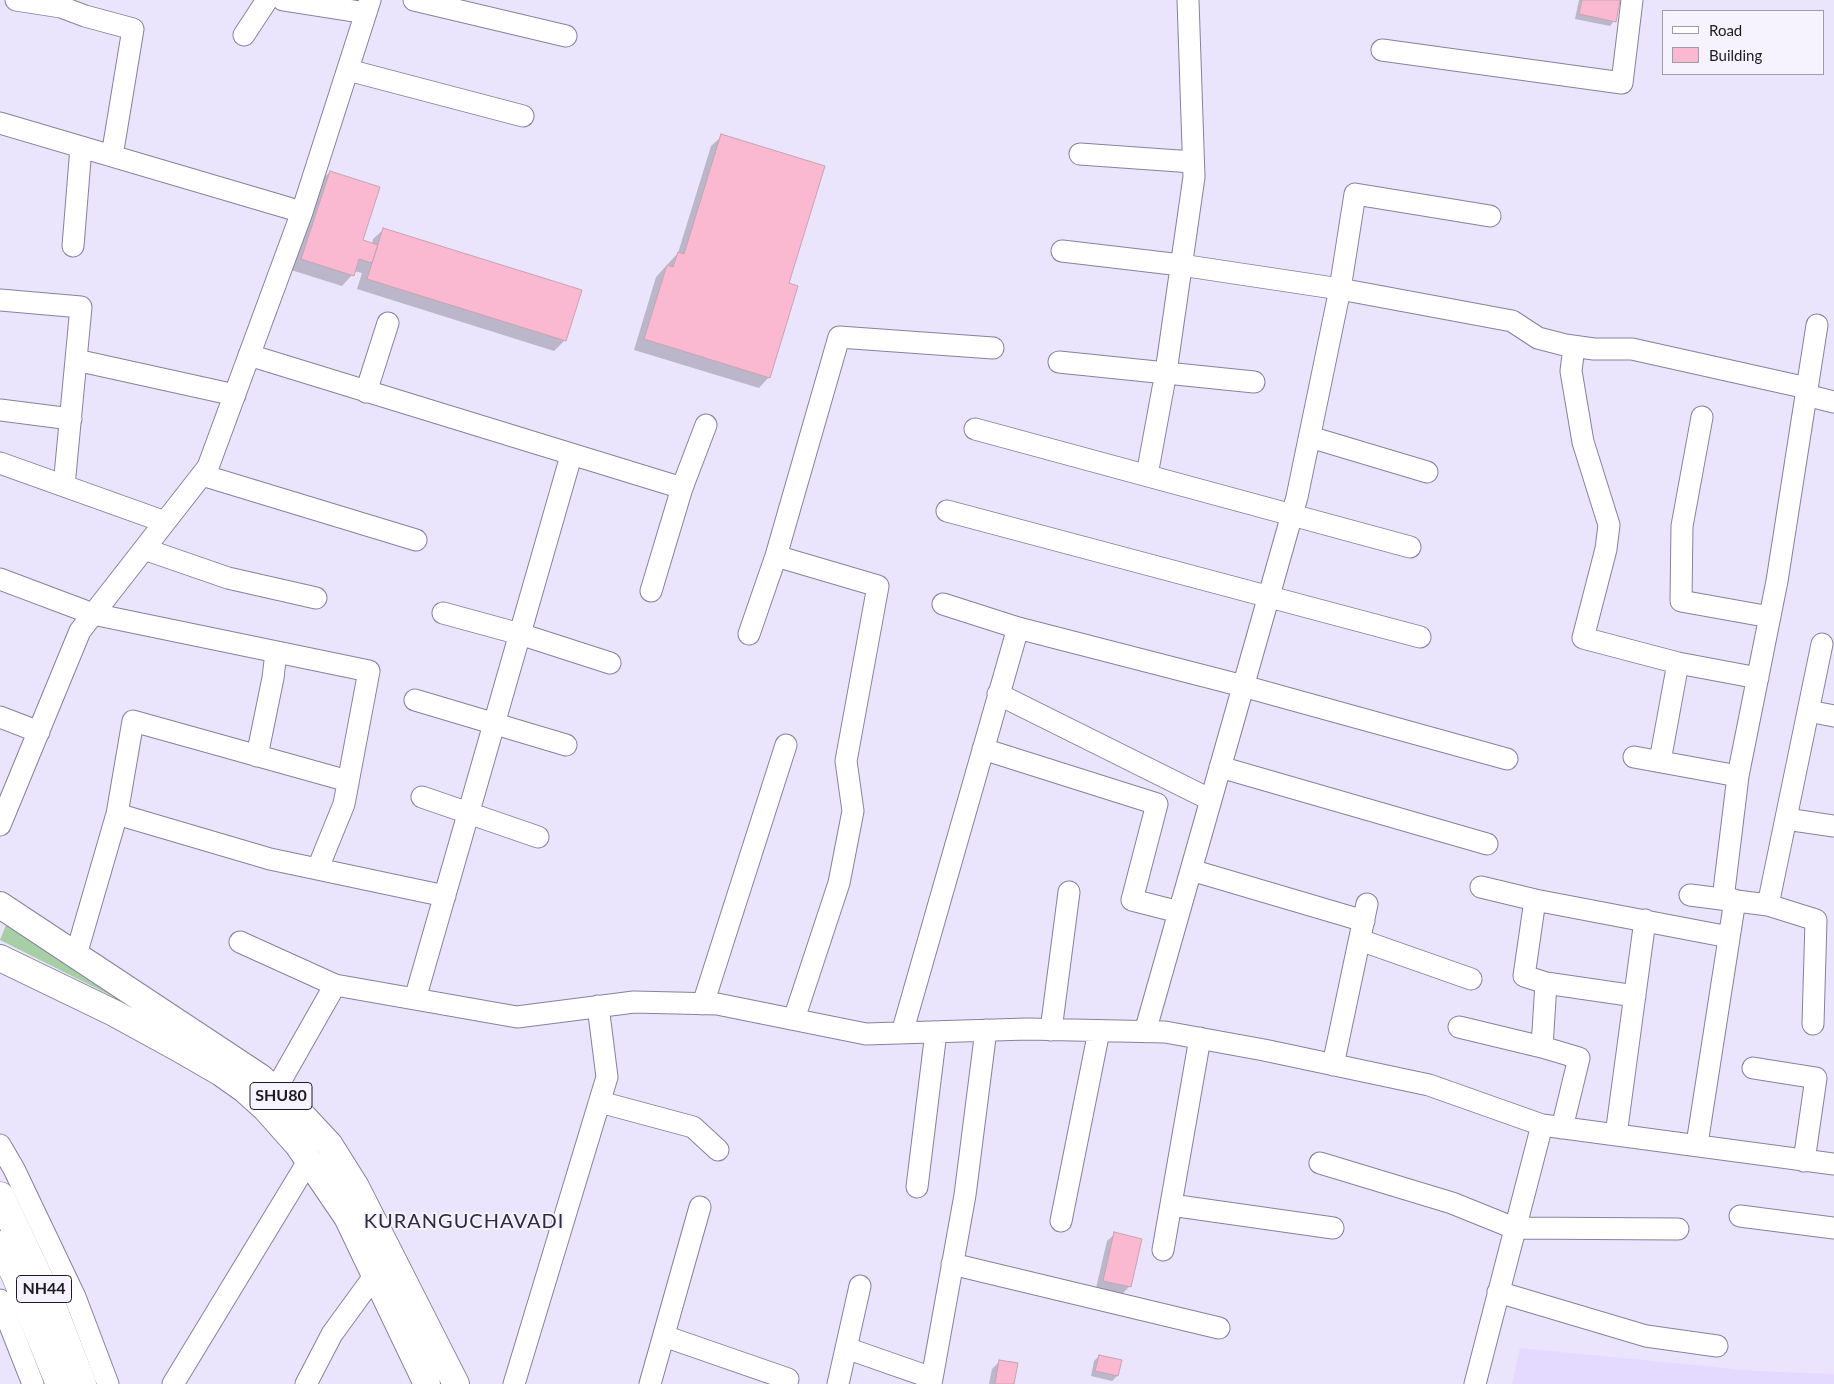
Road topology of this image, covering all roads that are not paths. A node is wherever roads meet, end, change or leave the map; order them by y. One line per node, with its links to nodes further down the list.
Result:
1 (16, 0): 7 (street)
2 (267, 0): 9 (street)
3 (283, 0): 8 (street)
4 (414, 0): 10 (street)
5 (1188, 0): 18 (street)
6 (1632, 0): 11 (street)
7 (76, 6): 17 (street)
8 (368, 6): 12 (street)
9 (244, 35)
10 (566, 36)
11 (1382, 50)
12 (348, 70): 13 (street); 19 (street)
13 (523, 116)
14 (0, 123): 15 (street)
15 (81, 147): 17 (street); 21 (street)
16 (1080, 154): 18 (street)
17 (112, 156): 19 (street)
18 (1193, 162): 23 (street)
19 (302, 212): 30 (street)
20 (1490, 216): 24 (street)
21 (73, 246)
22 (1062, 251): 23 (street)
23 (1181, 265): 24 (street); 33 (street)
24 (1340, 289): 28 (street); 44 (street)
25 (0, 300): 31 (street)
26 (388, 323): 35 (street)
27 (1817, 325): 36 (street)
28 (1574, 347): 36 (street); 74 (street)
29 (992, 348): 58 (street)
30 (250, 355): 35 (street); 37 (street)
31 (76, 360): 37 (street); 41 (street)
32 (1059, 362): 33 (street)
33 (1166, 372): 34 (street); 49 (street)
34 (1254, 382)
35 (366, 392): 45 (street)
36 (1807, 392): 38 (street); 66 (street)
37 (235, 395): 48 (street)
38 (1834, 402)
39 (0, 410): 41 (street)
40 (1702, 417): 66 (street)
41 (71, 419): 50 (street)
42 (706, 425): 51 (street)
43 (975, 429): 49 (street)
44 (1310, 436): 47 (street); 53 (street)
45 (572, 456): 51 (street); 68 (street)
46 (0, 463): 50 (street)
47 (1427, 472)
48 (202, 475): 54 (street); 55 (street)
49 (1147, 475): 53 (street)
50 (64, 486): 54 (street)
51 (682, 488): 60 (street)
52 (947, 511): 61 (street)
53 (1292, 515): 56 (street); 61 (street)
54 (165, 522): 57 (street)
55 (416, 540)
56 (1410, 547)
57 (144, 549): 62 (street); 65 (street)
58 (776, 556): 69 (street); 127 (street)
59 (0, 579): 65 (street)
60 (651, 591)
61 (1268, 597): 70 (street); 76 (street)
62 (316, 598)
63 (943, 604): 67 (street)
64 (443, 613): 68 (street)
65 (93, 614): 72 (street); 83 (street)
66 (1770, 617): 75 (street)
67 (1018, 628): 76 (street); 77 (street)
68 (520, 634): 73 (street); 82 (street)
69 (749, 634)
70 (1420, 636)
71 (1822, 644): 79 (street)
72 (276, 652): 87 (street); 93 (street)
73 (610, 663)
74 (1678, 663): 75 (street); 90 (street)
75 (1758, 678): 92 (street)
76 (1243, 686): 89 (street); 91 (street)
77 (998, 694): 86 (street); 95 (street)
78 (415, 700): 82 (street)
79 (1808, 712): 80 (street); 98 (street)
80 (1834, 716)
81 (0, 717): 83 (street)
82 (494, 723): 85 (street); 97 (street)
83 (39, 732): 99 (street)
84 (786, 745): 125 (street)
85 (566, 746)
86 (983, 750): 113 (street); 135 (street)
87 (257, 756): 93 (street); 96 (street)
88 (1634, 757): 90 (street)
89 (1508, 759)
90 (1660, 761): 92 (street)
91 (1220, 767): 95 (street); 102 (street)
92 (1738, 776): 109 (street)
93 (348, 781): 103 (street)
94 (422, 797): 97 (street)
95 (1211, 800): 104 (street)
96 (117, 814): 103 (street); 118 (street)
97 (468, 814): 101 (street); 108 (street)
98 (1786, 819): 100 (street); 112 (street)
99 (0, 825)
100 (1834, 826)
101 (538, 837)
102 (1487, 844)
103 (318, 868): 108 (street)
104 (1191, 870): 113 (street); 115 (street)
105 (1481, 887): 110 (street)
106 (1070, 892): 131 (street)
107 (1690, 895): 109 (street)
108 (445, 896): 124 (street)
109 (1729, 899): 112 (street); 116 (street)
110 (1535, 900): 114 (street); 121 (street)
111 (0, 905): 118 (main road, SHU80)
112 (1768, 905): 128 (street)
113 (1179, 912): 134 (street)
114 (1644, 920): 116 (street); 123 (street)
115 (1364, 922): 120 (street); 138 (street)
116 (1729, 937): 144 (street)
117 (240, 942): 122 (street)
118 (76, 955): 140 (main road, SHU80)
119 (0, 958): 140 (main road, SHU80)
120 (1470, 979)
121 (1546, 983): 123 (street); 137 (street)
122 (335, 985): 124 (street); 140 (street)
123 (1635, 996): 143 (street)
124 (415, 999): 126 (street)
125 (702, 1004): 126 (street); 127 (street)
126 (598, 1006): 141 (street)
127 (794, 1019): 135 (street)
128 (1813, 1024)
129 (1459, 1027): 137 (street)
130 (986, 1030): 131 (street); 133 (street); 163 (street)
131 (1050, 1030): 132 (street)
132 (1099, 1031): 134 (street); 156 (street)
133 (936, 1032): 135 (street); 151 (street)
134 (1145, 1032): 136 (street)
135 (902, 1033)
136 (1200, 1038): 138 (street); 153 (street)
137 (1542, 1047): 142 (street)
138 (1333, 1065): 142 (street)
139 (1753, 1068): 148 (street)
140 (270, 1099): 147 (main road, SHU80); 181 (main road, SHU80)
141 (600, 1102): 146 (street); 182 (street)
142 (1552, 1126): 143 (street); 158 (street)
143 (1616, 1135): 144 (street)
144 (1697, 1144): 148 (street)
145 (0, 1145): 177 (street)
146 (718, 1150)
147 (309, 1160): 164 (main road, SHU80); 178 (street)
148 (1804, 1161): 150 (street)
149 (1320, 1163): 158 (street)
150 (1834, 1164)
151 (917, 1188)
152 (0, 1196): 176 (highway, NH44)
153 (1171, 1205): 157 (street); 162 (street)
154 (700, 1207): 169 (street)
155 (1740, 1216): 159 (street)
156 (1061, 1221)
157 (1333, 1228)
158 (1514, 1228): 160 (street); 166 (street)
159 (1834, 1228)
160 (1678, 1229)
161 (0, 1245): 175 (highway, NH44)
162 (1163, 1250)
163 (952, 1264): 168 (street); 173 (street)
164 (375, 1275): 179 (street); 180 (main road, SHU80)
165 (860, 1286): 171 (street)
166 (1498, 1292): 170 (street); 185 (street)
167 (0, 1300): 174 (street)
168 (1219, 1328)
169 (664, 1336): 172 (street); 183 (street)
170 (1717, 1346)
171 (846, 1348): 173 (street); 184 (street)
172 (788, 1379)
173 (931, 1381)
174 (33, 1384)
175 (60, 1384)
176 (82, 1384)
177 (108, 1384)
178 (173, 1384)
179 (306, 1384)
180 (427, 1384)
181 (456, 1384)
182 (514, 1384)
183 (650, 1384)
184 (838, 1384)
185 (1475, 1384)

